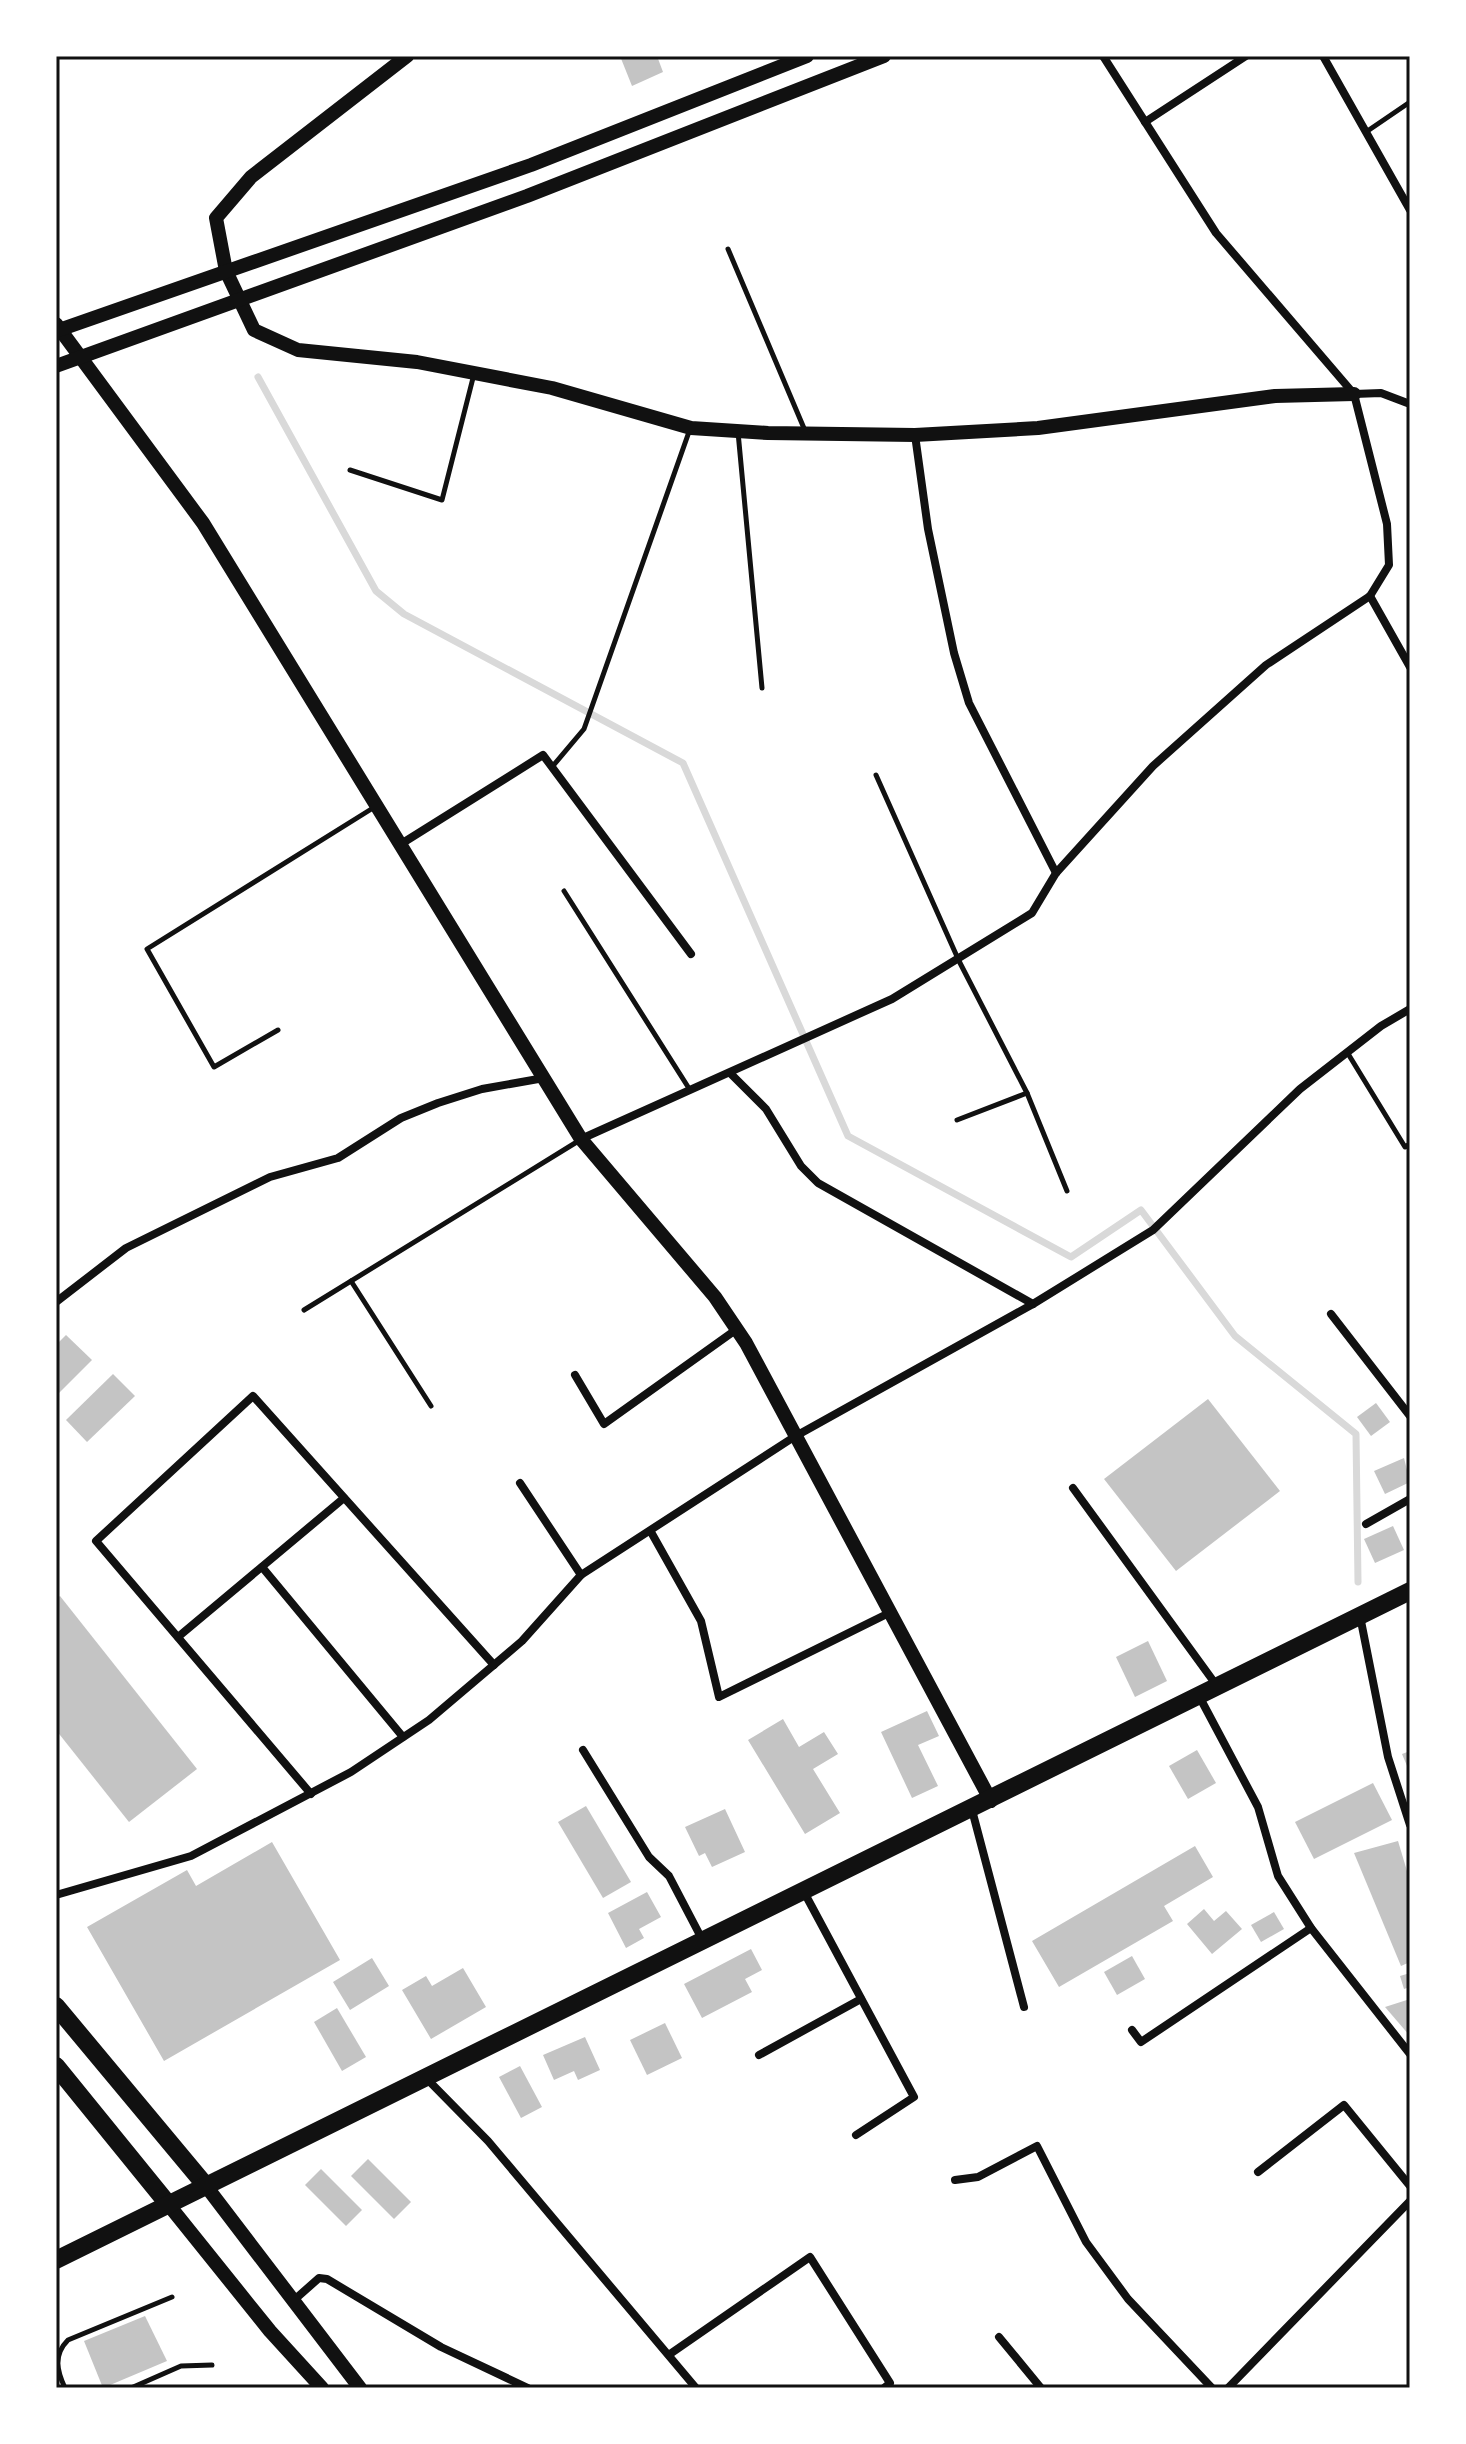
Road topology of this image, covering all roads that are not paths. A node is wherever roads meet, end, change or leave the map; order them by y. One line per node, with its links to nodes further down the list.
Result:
1 (807, 56): 12 (street)
2 (884, 56): 13 (street)
3 (1103, 56): 8 (street)
4 (1246, 56): 8 (street)
5 (1323, 56): 9 (street)
6 (398, 58): 12 (street)
7 (1410, 102): 9 (lane)
8 (1145, 122): 18 (street)
9 (1366, 132): 10 (street)
10 (1410, 210)
11 (728, 249): 22 (lane)
12 (226, 271): 13 (street); 14 (street)
13 (239, 302): 15 (street); 17 (street)
14 (57, 328): 15 (street)
15 (82, 356): 16 (street); 30 (street)
16 (56, 366)
17 (475, 373): 20 (street); 24 (lane)
18 (1354, 394): 19 (street); 23 (street); 25 (street)
19 (1410, 404)
20 (691, 428): 21 (street); 28 (lane)
21 (738, 431): 22 (street); 27 (lane)
22 (806, 433): 23 (street)
23 (915, 435): 32 (street)
24 (350, 470)
25 (1370, 596): 26 (street); 32 (street)
26 (1410, 667)
27 (762, 688)
28 (552, 767): 31 (street); 34 (street)
29 (876, 775): 35 (lane)
30 (377, 805): 31 (street); 37 (lane)
31 (401, 844): 40 (street)
32 (1056, 873): 35 (street)
33 (564, 891): 41 (lane)
34 (691, 954)
35 (959, 961): 39 (street); 42 (lane)
36 (1410, 1009): 38 (street)
37 (278, 1030)
38 (1347, 1052): 45 (lane); 49 (street)
39 (730, 1073): 41 (street); 49 (street)
40 (544, 1078): 44 (street); 48 (street)
41 (691, 1091): 44 (street)
42 (1027, 1093): 43 (lane); 46 (lane)
43 (957, 1120)
44 (581, 1139): 47 (lane); 52 (street)
45 (1410, 1144)
46 (1067, 1191)
47 (351, 1281): 50 (lane); 54 (lane)
48 (56, 1302)
49 (1033, 1304): 56 (street)
50 (304, 1310)
51 (1331, 1314): 55 (street)
52 (737, 1329): 53 (street); 56 (street)
53 (575, 1375)
54 (431, 1406)
55 (1410, 1416)
56 (794, 1437): 62 (street); 66 (street)
57 (520, 1483): 64 (street)
58 (1073, 1488): 70 (street)
59 (344, 1498): 63 (street); 68 (street); 69 (street)
60 (1410, 1499): 61 (street)
61 (1366, 1524)
62 (651, 1532): 64 (street); 66 (street)
63 (262, 1567): 68 (street); 72 (street)
64 (581, 1575): 69 (street)
65 (1410, 1591): 67 (highway)
66 (891, 1612): 75 (street)
67 (1360, 1615): 70 (highway); 77 (street)
68 (178, 1637): 74 (street)
69 (494, 1665): 72 (street)
70 (1217, 1687): 71 (highway)
71 (1199, 1696): 75 (highway); 80 (street)
72 (403, 1737): 74 (street)
73 (583, 1750): 81 (street)
74 (311, 1794): 79 (street)
75 (991, 1801): 76 (highway)
76 (972, 1810): 78 (highway); 84 (street)
77 (1410, 1825)
78 (804, 1892): 81 (highway); 82 (street)
79 (56, 1895)
80 (1311, 1928): 85 (street); 86 (street)
81 (703, 1941): 89 (highway)
82 (861, 1999): 87 (street); 90 (street)
83 (56, 2006): 93 (highway)
84 (1024, 2007)
85 (1132, 2030)
86 (1410, 2054)
87 (759, 2055)
88 (56, 2066): 96 (highway)
89 (425, 2078): 93 (highway); 101 (street)
90 (856, 2135)
91 (1258, 2172): 94 (street)
92 (955, 2180): 111 (street)
93 (206, 2186): 96 (highway); 99 (street)
94 (1410, 2186)
95 (1410, 2201): 112 (street)
96 (168, 2204): 97 (highway); 105 (street)
97 (56, 2260)
98 (172, 2297): 103 (lane)
99 (293, 2301): 106 (street); 107 (street)
100 (999, 2337): 110 (street)
101 (670, 2354): 108 (street); 109 (street)
102 (212, 2365): 104 (lane)
103 (65, 2388)
104 (131, 2388)
105 (322, 2388)
106 (360, 2388)
107 (528, 2388)
108 (696, 2388)
109 (884, 2388)
110 (1041, 2388)
111 (1212, 2388)
112 (1228, 2388)

